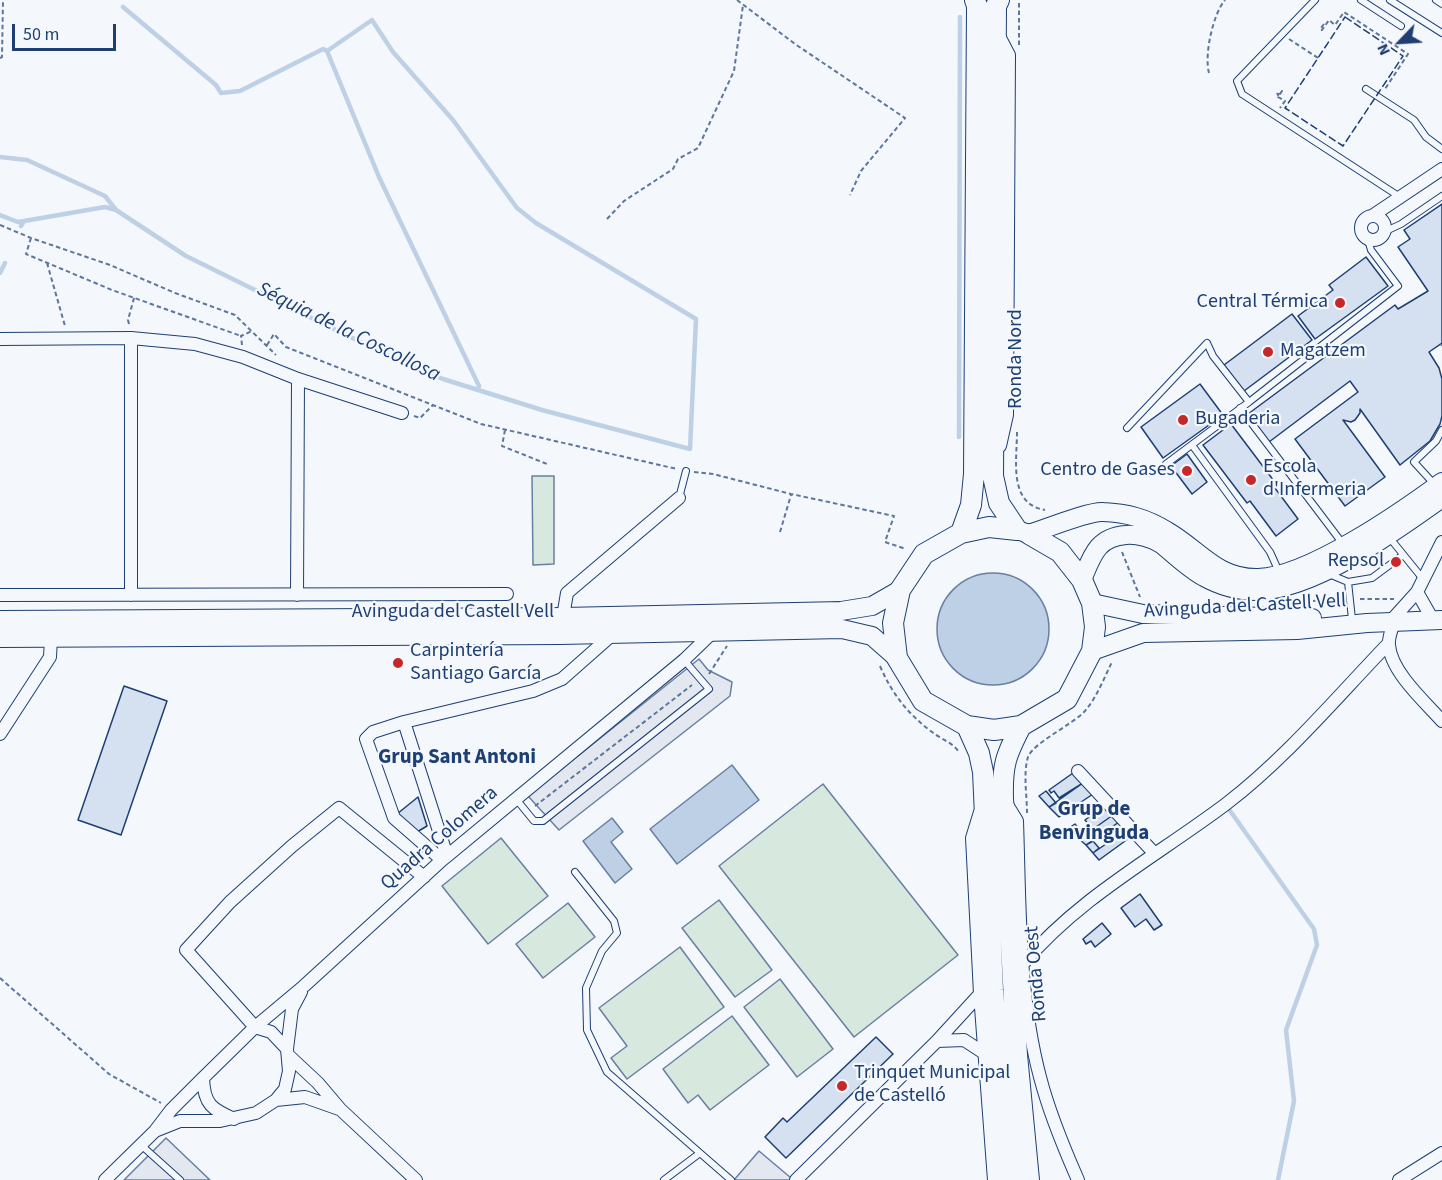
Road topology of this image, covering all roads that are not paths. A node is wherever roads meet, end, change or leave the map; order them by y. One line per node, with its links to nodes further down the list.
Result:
1 (975, 0): 32 (main road)
2 (999, 0): 31 (main road, Ronda Nord)
3 (1315, 0): 14 (lane)
4 (1361, 0): 8 (lane)
5 (1390, 0): 9 (lane)
6 (1436, 0): 7 (lane)
7 (1442, 4)
8 (1401, 26)
9 (1442, 33)
10 (1365, 89): 11 (lane)
11 (1442, 149)
12 (1442, 169): 14 (street)
13 (1442, 196): 16 (lane)
14 (1399, 199): 15 (street); 16 (street)
15 (1372, 216): 16 (street); 17 (street)
16 (1385, 226): 17 (street)
17 (1368, 240): 21 (lane)
18 (131, 338): 19 (street); 20 (street); 47 (street)
19 (0, 339)
20 (297, 379): 23 (street); 48 (street)
21 (1248, 402): 22 (lane); 24 (lane)
22 (1240, 408): 26 (lane); 35 (lane)
23 (402, 412)
24 (1127, 428)
25 (1442, 430): 29 (lane)
26 (1192, 445): 27 (lane); 38 (lane)
27 (1166, 464)
28 (686, 471): 30 (lane)
29 (1440, 489): 33 (main road); 35 (main road)
30 (679, 498): 50 (street)
31 (1023, 532): 32 (main road); 38 (main road); 40 (main road)
32 (961, 533): 42 (main road)
33 (1388, 536): 36 (lane); 37 (main road)
34 (1442, 542): 39 (street)
35 (1344, 546): 38 (main road)
36 (1403, 555): 39 (lane); 41 (lane)
37 (1322, 572): 40 (main road); 41 (lane)
38 (1280, 574)
39 (1423, 579): 43 (street)
40 (1082, 580): 49 (main road)
41 (1348, 582): 54 (lane)
42 (900, 590): 50 (main road, Avinguda del Castell Vell); 62 (main road)
43 (1417, 592): 53 (street); 55 (street)
44 (459, 594): 45 (street, Avinguda del Castell Vell); 48 (street, Avinguda del Castell Vell); 51 (street)
45 (507, 594)
46 (0, 595): 47 (street, Avinguda del Castell Vell)
47 (131, 595): 48 (street, Avinguda del Castell Vell)
48 (297, 595)
49 (1092, 603): 54 (main road, Avinguda del Castell Vell); 61 (main road)
50 (563, 617): 51 (main road, Avinguda del Castell Vell)
51 (459, 618): 52 (main road, Avinguda del Castell Vell)
52 (0, 620)
53 (1437, 620): 55 (main road, Avinguda del Castell Vell)
54 (1360, 621): 55 (main road, Avinguda del Castell Vell); 61 (main road, Avinguda del Castell Vell)
55 (1392, 622): 60 (street)
56 (713, 632): 57 (main road, Avinguda del Castell Vell); 62 (main road, Avinguda del Castell Vell); 63 (street, Quadra Colomera)
57 (613, 634): 59 (main road, Avinguda del Castell Vell); 64 (street)
58 (0, 638): 59 (main road, Avinguda del Castell Vell)
59 (51, 638): 68 (street)
60 (1388, 644): 65 (street); 72 (street)
61 (1092, 651): 67 (main road)
62 (897, 658): 66 (main road)
63 (684, 660): 71 (street, Quadra Colomera); 71 (lane)
64 (404, 722): 73 (street); 73 (street)
65 (1442, 722)
66 (967, 726): 67 (main road); 70 (main road, Ronda Oest)
67 (1021, 726): 70 (main road, Ronda Oest)
68 (0, 734)
69 (1078, 771): 72 (street)
70 (993, 799): 76 (street, Ronda Oest); 80 (street, Ronda Oest); 102 (main road, Ronda Oest); 103 (main road, Ronda Oest)
71 (517, 801): 73 (street, Quadra Colomera)
72 (1154, 853): 77 (street)
73 (445, 858): 75 (street, Quadra Colomera)
74 (574, 872): 91 (lane)
75 (424, 877): 79 (street, Quadra Colomera); 81 (street)
76 (1022, 934): 77 (street); 78 (street, Ronda Oest)
77 (1044, 940): 78 (street)
78 (1023, 964): 104 (street, Ronda Oest)
79 (304, 986): 81 (street, Quadra Colomera); 83 (street, Quadra Colomera)
80 (980, 994): 82 (street); 84 (street, Ronda Oest)
81 (255, 1027): 83 (street); 85 (street, Quadra Colomera)
82 (937, 1041): 84 (street); 100 (street)
83 (288, 1052): 86 (street, Quadra Colomera); 87 (street)
84 (984, 1053): 101 (street, Ronda Oest)
85 (203, 1078): 88 (street); 89 (street, Quadra Colomera)
86 (276, 1100): 87 (street); 88 (street, Quadra Colomera)
87 (340, 1109): 96 (street)
88 (234, 1119): 89 (street, Quadra Colomera)
89 (155, 1131): 90 (street, Quadra Colomera)
90 (141, 1145): 94 (street, Quadra Colomera); 95 (lane)
91 (700, 1153): 93 (lane); 97 (lane)
92 (1442, 1153): 105 (street)
93 (724, 1173): 98 (lane); 99 (lane)
94 (105, 1180)
95 (180, 1180)
96 (416, 1180)
97 (664, 1180)
98 (718, 1180)
99 (731, 1180)
100 (796, 1180)
101 (994, 1180)
102 (1009, 1180)
103 (1029, 1180)
104 (1078, 1180)
105 (1399, 1180)

